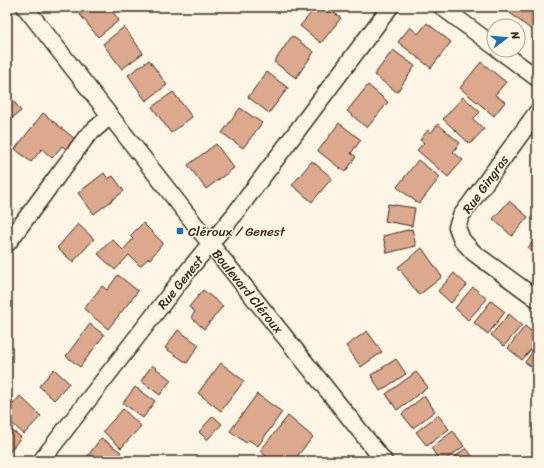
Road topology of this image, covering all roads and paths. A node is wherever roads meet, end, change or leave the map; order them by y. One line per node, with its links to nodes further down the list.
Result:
1 (25, 7): 8 (street, Boulevard Cléroux)
2 (390, 7): 10 (street, Rue Genest)
3 (442, 7): 4 (street)
4 (486, 40)
5 (510, 58): 6 (street)
6 (537, 78)
7 (537, 112): 11 (street, Rue Gingras)
8 (110, 116): 9 (street); 10 (street, Boulevard Cléroux)
9 (7, 244)
10 (211, 244): 12 (street, Rue Genest); 13 (street, Boulevard Cléroux)
11 (537, 299)
12 (41, 461)
13 (384, 461)

